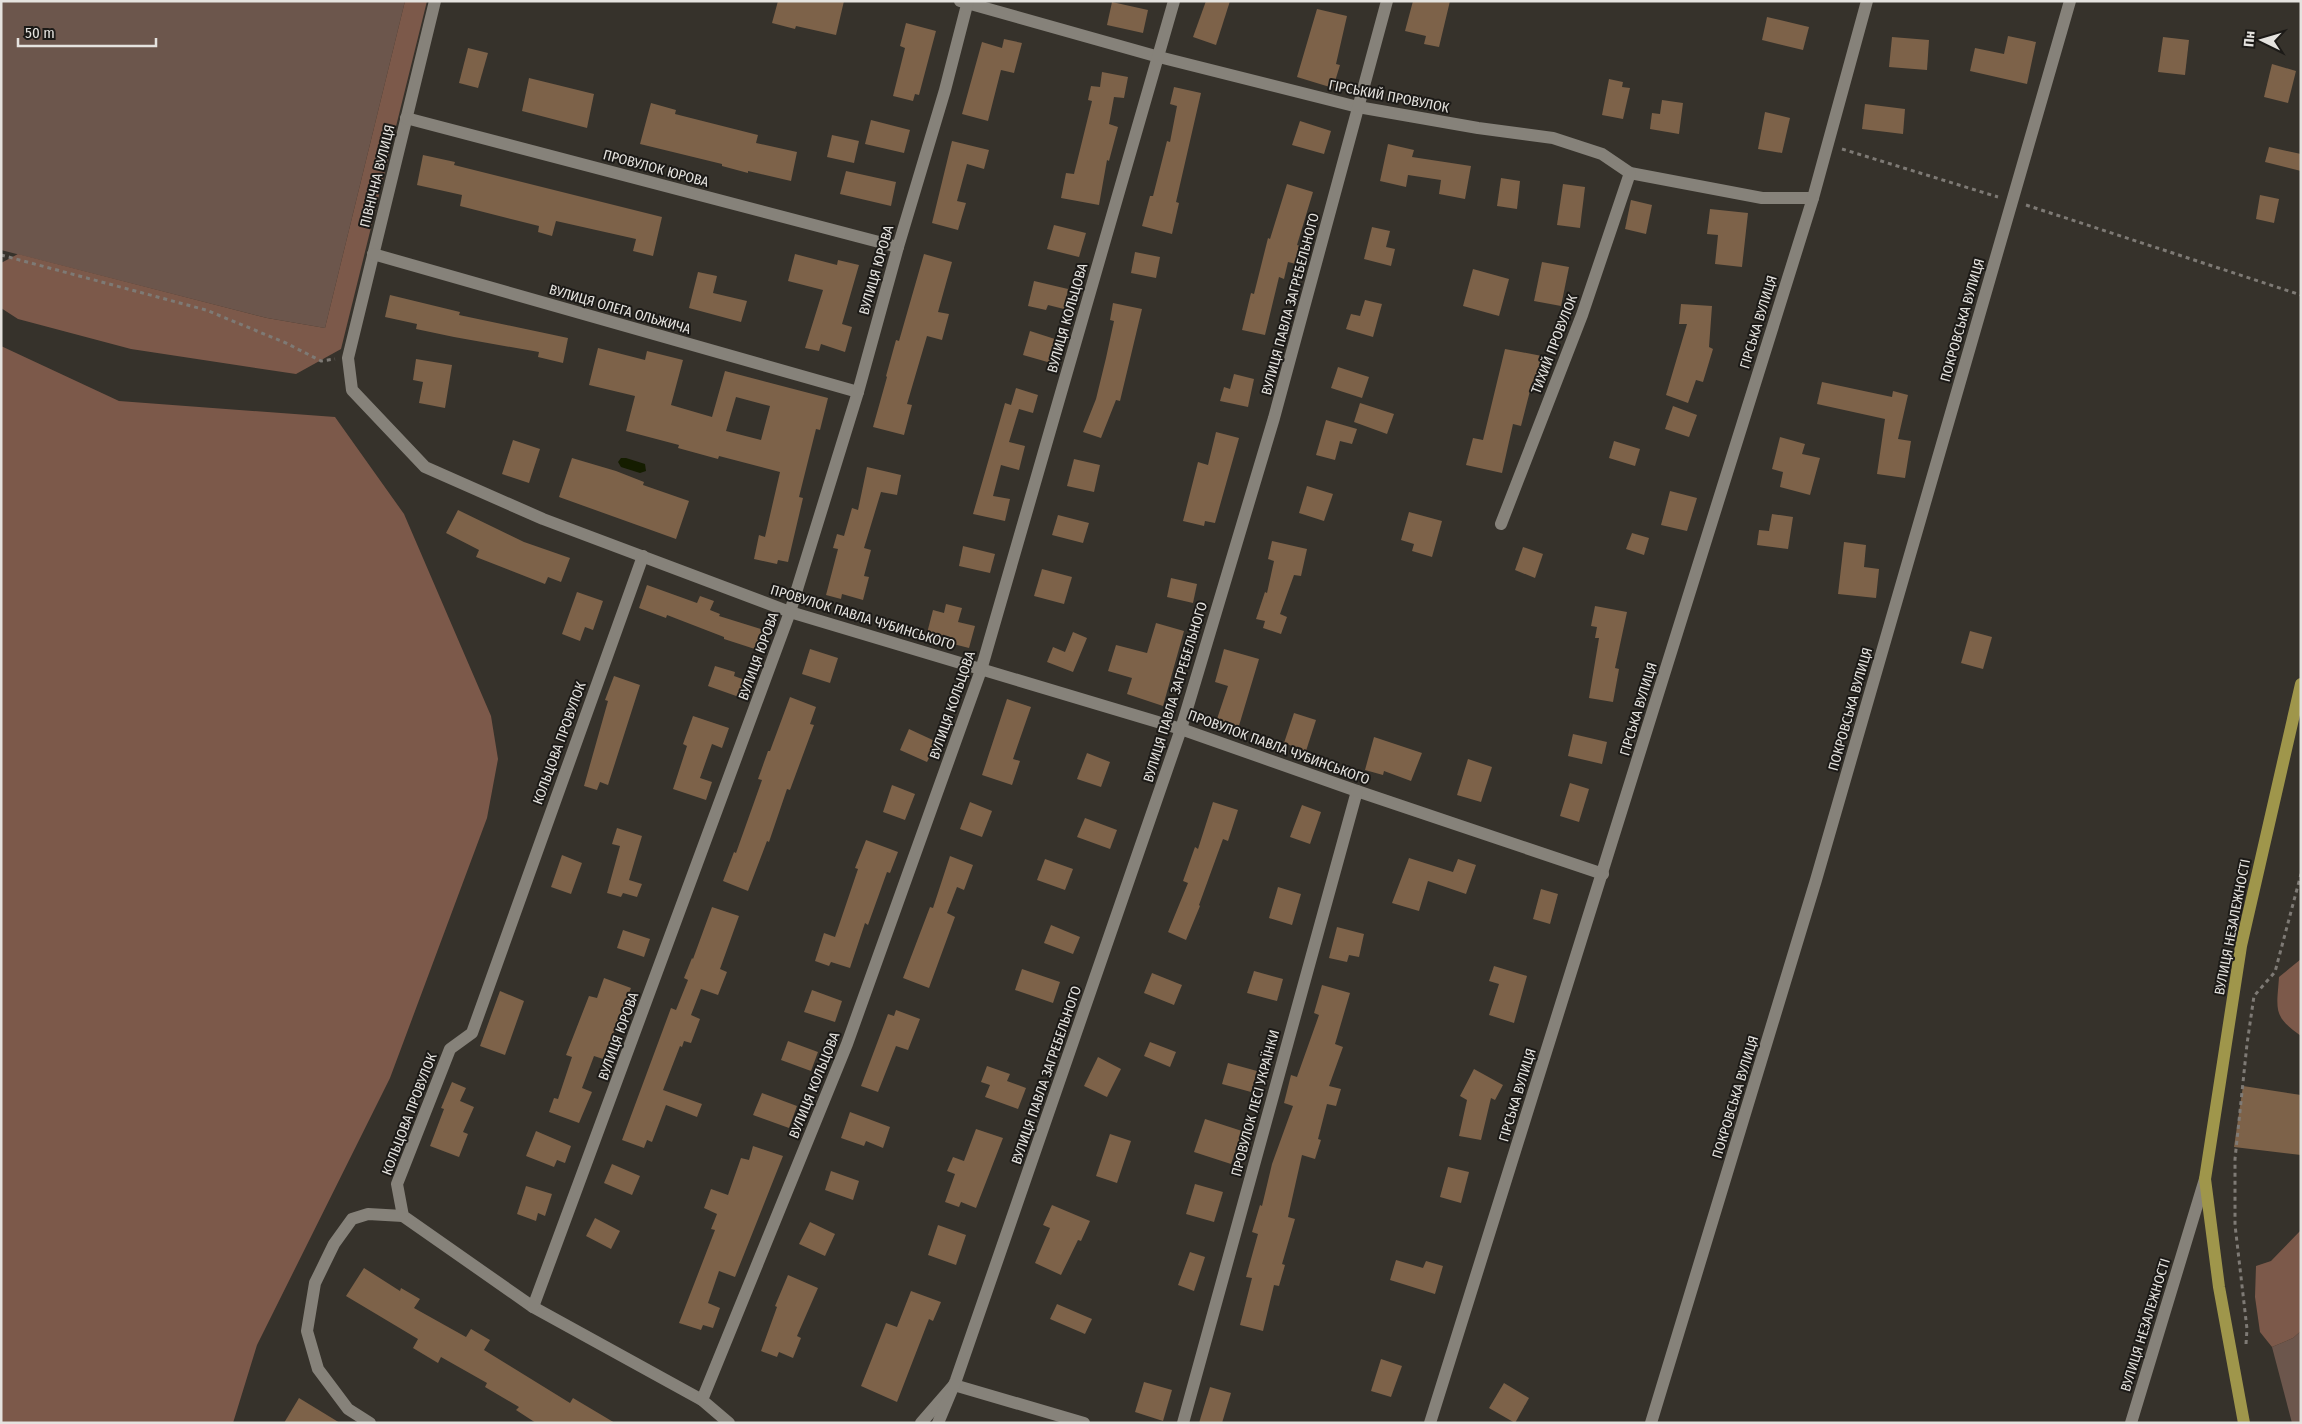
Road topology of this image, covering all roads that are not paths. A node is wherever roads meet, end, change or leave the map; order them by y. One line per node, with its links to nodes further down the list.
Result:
1 (435, 1): 9 (street, ПІВНІЧНА ВУЛИЦЯ)
2 (1174, 1): 7 (street, ВУЛИЦЯ КОЛЬЦОВА)
3 (1387, 1): 8 (street, ВУЛИЦЯ ПАВЛА ЗАГРЕБЕЛЬНОГО)
4 (1867, 1): 11 (street, ГІРСЬКА ВУЛИЦЯ)
5 (2070, 1): 36 (street, ПОКРОВСЬКА ВУЛИЦЯ)
6 (965, 2): 7 (street, ГІРСЬКИЙ ПРОВУЛОК); 12 (street, ВУЛИЦЯ ЮРОВА)
7 (1159, 56): 8 (street, ГІРСЬКИЙ ПРОВУЛОК); 19 (street, ВУЛИЦЯ КОЛЬЦОВА)
8 (1358, 107): 10 (street, ГІРСЬКИЙ ПРОВУЛОК); 21 (street, ВУЛИЦЯ ПАВЛА ЗАГРЕБЕЛЬНОГО)
9 (406, 118): 12 (street, ПРОВУЛОК ЮРОВА); 13 (street, ПІВНІЧНА ВУЛИЦЯ)
10 (1630, 173): 11 (street, ГІРСЬКИЙ ПРОВУЛОК); 16 (street, ТИХИЙ ПРОВУЛОК)
11 (1813, 198): 23 (street, ГІРСЬКА ВУЛИЦЯ)
12 (898, 246): 15 (street, ВУЛИЦЯ ЮРОВА)
13 (373, 254): 14 (street, ПІВНІЧНА ВУЛИЦЯ); 15 (street, ВУЛИЦЯ ОЛЕГА ОЛЬЖИЧА)
14 (348, 358): 17 (street, ПРОВУЛОК ПАВЛА ЧУБИНСЬКОГО)
15 (858, 392): 18 (street, ВУЛИЦЯ ЮРОВА)
16 (1501, 524)
17 (642, 556): 18 (street, ПРОВУЛОК ПАВЛА ЧУБИНСЬКОГО); 25 (street, КОЛЬЦОВА ПРОВУЛОК)
18 (790, 612): 19 (street, ПРОВУЛОК ПАВЛА ЧУБИНСЬКОГО); 26 (street, ВУЛИЦЯ ЮРОВА)
19 (981, 670): 21 (street, ПРОВУЛОК ПАВЛА ЧУБИНСЬКОГО); 28 (street, ВУЛИЦЯ КОЛЬЦОВА)
20 (2301, 684): 24 (main road, ВУЛИЦЯ НЕЗАЛЕЖНОСТІ)
21 (1181, 728): 22 (street, ПРОВУЛОК ПАВЛА ЧУБИНСЬКОГО); 27 (street, ВУЛИЦЯ ПАВЛА ЗАГРЕБЕЛЬНОГО)
22 (1357, 791): 23 (street, ПРОВУЛОК ПАВЛА ЧУБИНСЬКОГО); 34 (street, ПРОВУЛОК ЛЕСІ УКРАЇНКИ)
23 (1603, 874): 35 (street, ГІРСЬКА ВУЛИЦЯ)
24 (2205, 1179): 37 (street, ВУЛИЦЯ НЕЗАЛЕЖНОСТІ); 38 (main road, ВУЛИЦЯ НЕЗАЛЕЖНОСТІ)
25 (403, 1216): 26 (street); 29 (street)
26 (534, 1306): 28 (street)
27 (955, 1382): 31 (street); 32 (street, ВУЛИЦЯ ПАВЛА ЗАГРЕБЕЛЬНОГО); 33 (street)
28 (702, 1400): 30 (street)
29 (370, 1423)
30 (729, 1423)
31 (921, 1423)
32 (938, 1423)
33 (1084, 1423)
34 (1183, 1423)
35 (1430, 1423)
36 (1651, 1423)
37 (2131, 1423)
38 (2244, 1423)

